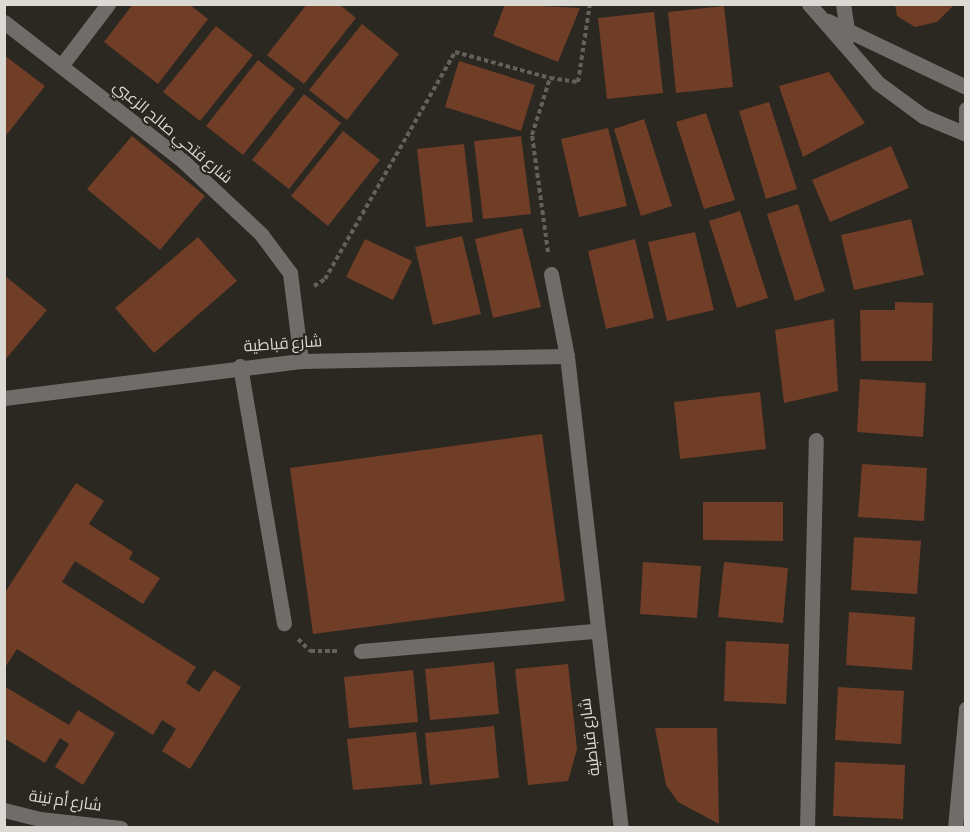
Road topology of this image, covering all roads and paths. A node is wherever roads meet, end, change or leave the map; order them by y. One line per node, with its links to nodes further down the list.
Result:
1 (108, 4): 8 (street)
2 (590, 4): 9 (path)
3 (843, 4): 6 (street)
4 (812, 9): 6 (street); 7 (street)
5 (4, 22): 8 (street, شارع فتحي صالح الزعبي)
6 (846, 33): 7 (street); 10 (street)
7 (855, 60): 13 (street)
8 (60, 66): 15 (street, شارع فتحي صالح الزعبي)
9 (550, 78): 14 (path); 15 (path)
10 (966, 87)
11 (966, 109): 12 (street)
12 (966, 126)
13 (966, 134)
14 (551, 274): 16 (street, شارع قباطية)
15 (296, 298): 17 (street, شارع فتحي صالح الزعبي)
16 (567, 356): 17 (street, شارع قباطية); 22 (street, شارع قباطية)
17 (301, 361): 18 (street, شارع قباطية)
18 (240, 366): 19 (street, شارع قباطية); 21 (street)
19 (4, 398)
20 (816, 440): 28 (street)
21 (284, 623): 23 (path)
22 (597, 631): 23 (street); 27 (street, شارع قباطية)
23 (361, 651)
24 (966, 709): 29 (street)
25 (4, 810): 26 (street, شارع أم تينة)
26 (121, 828)
27 (621, 828)
28 (807, 828)
29 (955, 828)

